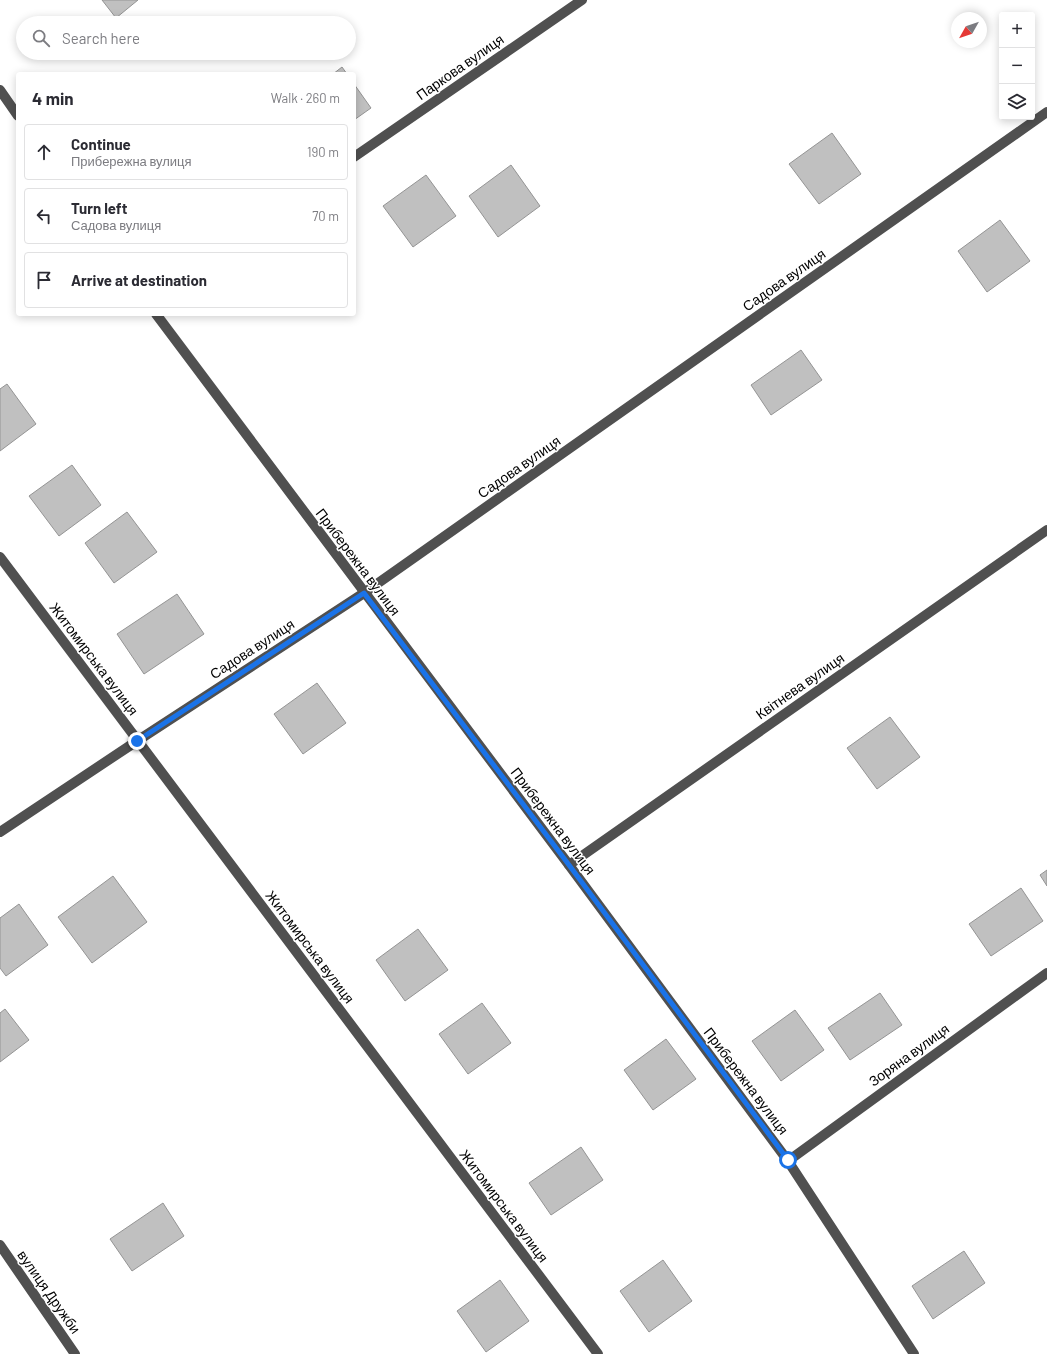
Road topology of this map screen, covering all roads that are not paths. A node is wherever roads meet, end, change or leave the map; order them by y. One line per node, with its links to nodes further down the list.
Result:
1 (582, 0): 5 (street, Паркова вулиця)
2 (0, 90): 4 (street)
3 (1047, 112): 9 (street, Садова вулиця)
4 (16, 113)
5 (356, 156)
6 (157, 316): 9 (street, Прибережна вулиця)
7 (1047, 530): 12 (street, Квітнева вулиця)
8 (0, 557): 10 (street, Житомирська вулиця)
9 (364, 593): 10 (street, Садова вулиця); 12 (street, Прибережна вулиця)
10 (137, 741): 11 (street, Садова вулиця); 17 (street, Житомирська вулиця)
11 (0, 832)
12 (569, 865): 14 (street, Прибережна вулиця)
13 (1047, 973): 14 (street, Зоряна вулиця)
14 (788, 1160): 18 (street, Прибережна вулиця)
15 (0, 1245): 16 (street, вулиця Дружби)
16 (75, 1354)
17 (598, 1354)
18 (914, 1354)

